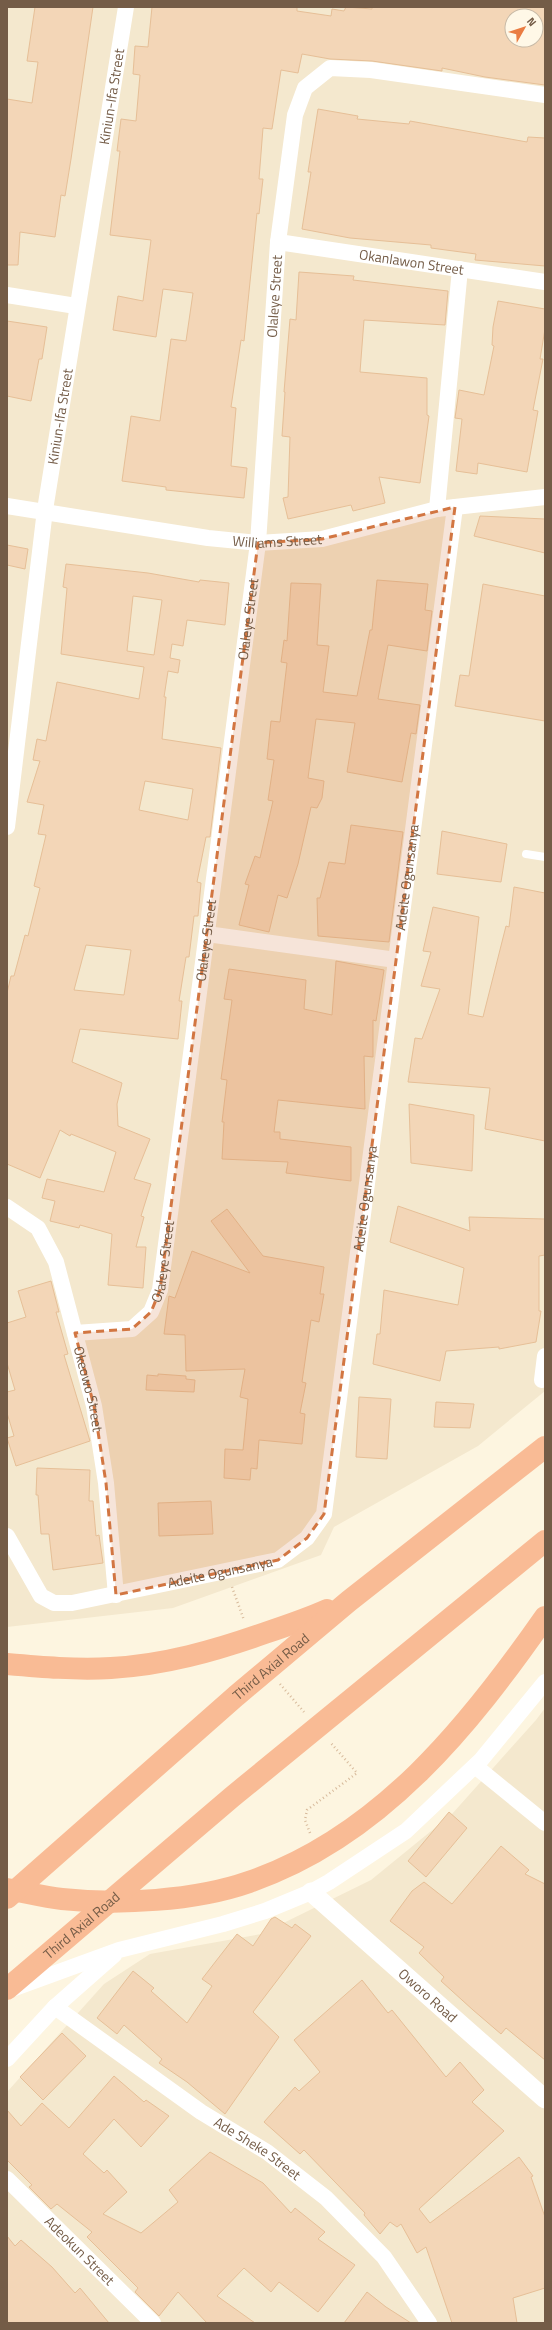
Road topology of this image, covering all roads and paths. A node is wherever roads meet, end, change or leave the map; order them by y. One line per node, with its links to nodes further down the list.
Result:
1 (126, 7): 7 (street, Kiniun-Ifa Street)
2 (545, 95): 3 (street, Olaleye Street)
3 (278, 242): 4 (street, Okanlawon Street); 13 (street, Olaleye Street)
4 (460, 269): 5 (street, Okanlawon Street); 11 (street)
5 (545, 282)
6 (7, 295): 7 (street)
7 (76, 306): 12 (street, Kiniun-Ifa Street)
8 (545, 497): 10 (street, Williams Street)
9 (7, 506): 12 (street, Williams Street)
10 (455, 507): 11 (street, Williams Street); 18 (street, Adeite Ogunsanya)
11 (437, 509): 13 (street, Williams Street)
12 (45, 510): 13 (street, Williams Street); 14 (street, Kiniun-Ifa Street)
13 (258, 543): 17 (street, Olaleye Street)
14 (7, 827)
15 (526, 854): 16 (lane)
16 (545, 857)
17 (207, 934): 18 (street); 20 (street, Olaleye Street)
18 (396, 960): 26 (street, Adeite Ogunsanya)
19 (7, 1207): 20 (street, Okeowo Street)
20 (75, 1333): 26 (street, Okeowo Street)
21 (545, 1356): 22 (street)
22 (542, 1380)
23 (545, 1447): 27 (highway, Third Axial Road)
24 (7, 1536): 26 (street, Adeite Ogunsanya)
25 (545, 1541): 39 (highway, Third Axial Road)
26 (116, 1595)
27 (349, 1601): 29 (highway); 37 (highway, Third Axial Road)
28 (545, 1617): 35 (highway)
29 (7, 1664)
30 (545, 1682): 31 (street)
31 (475, 1766): 34 (street); 36 (street)
32 (357, 1773): 33 (path)
33 (307, 1810)
34 (545, 1823)
35 (7, 1889)
36 (311, 1892): 38 (street); 42 (street, Oworo Road)
37 (7, 1898)
38 (119, 1950): 39 (street); 40 (street)
39 (7, 1990)
40 (55, 2007): 41 (street); 45 (street, Ade Sheke Street)
41 (7, 2059)
42 (544, 2097)
43 (7, 2178): 44 (street, Adeokun Street)
44 (153, 2323)
45 (429, 2323)

